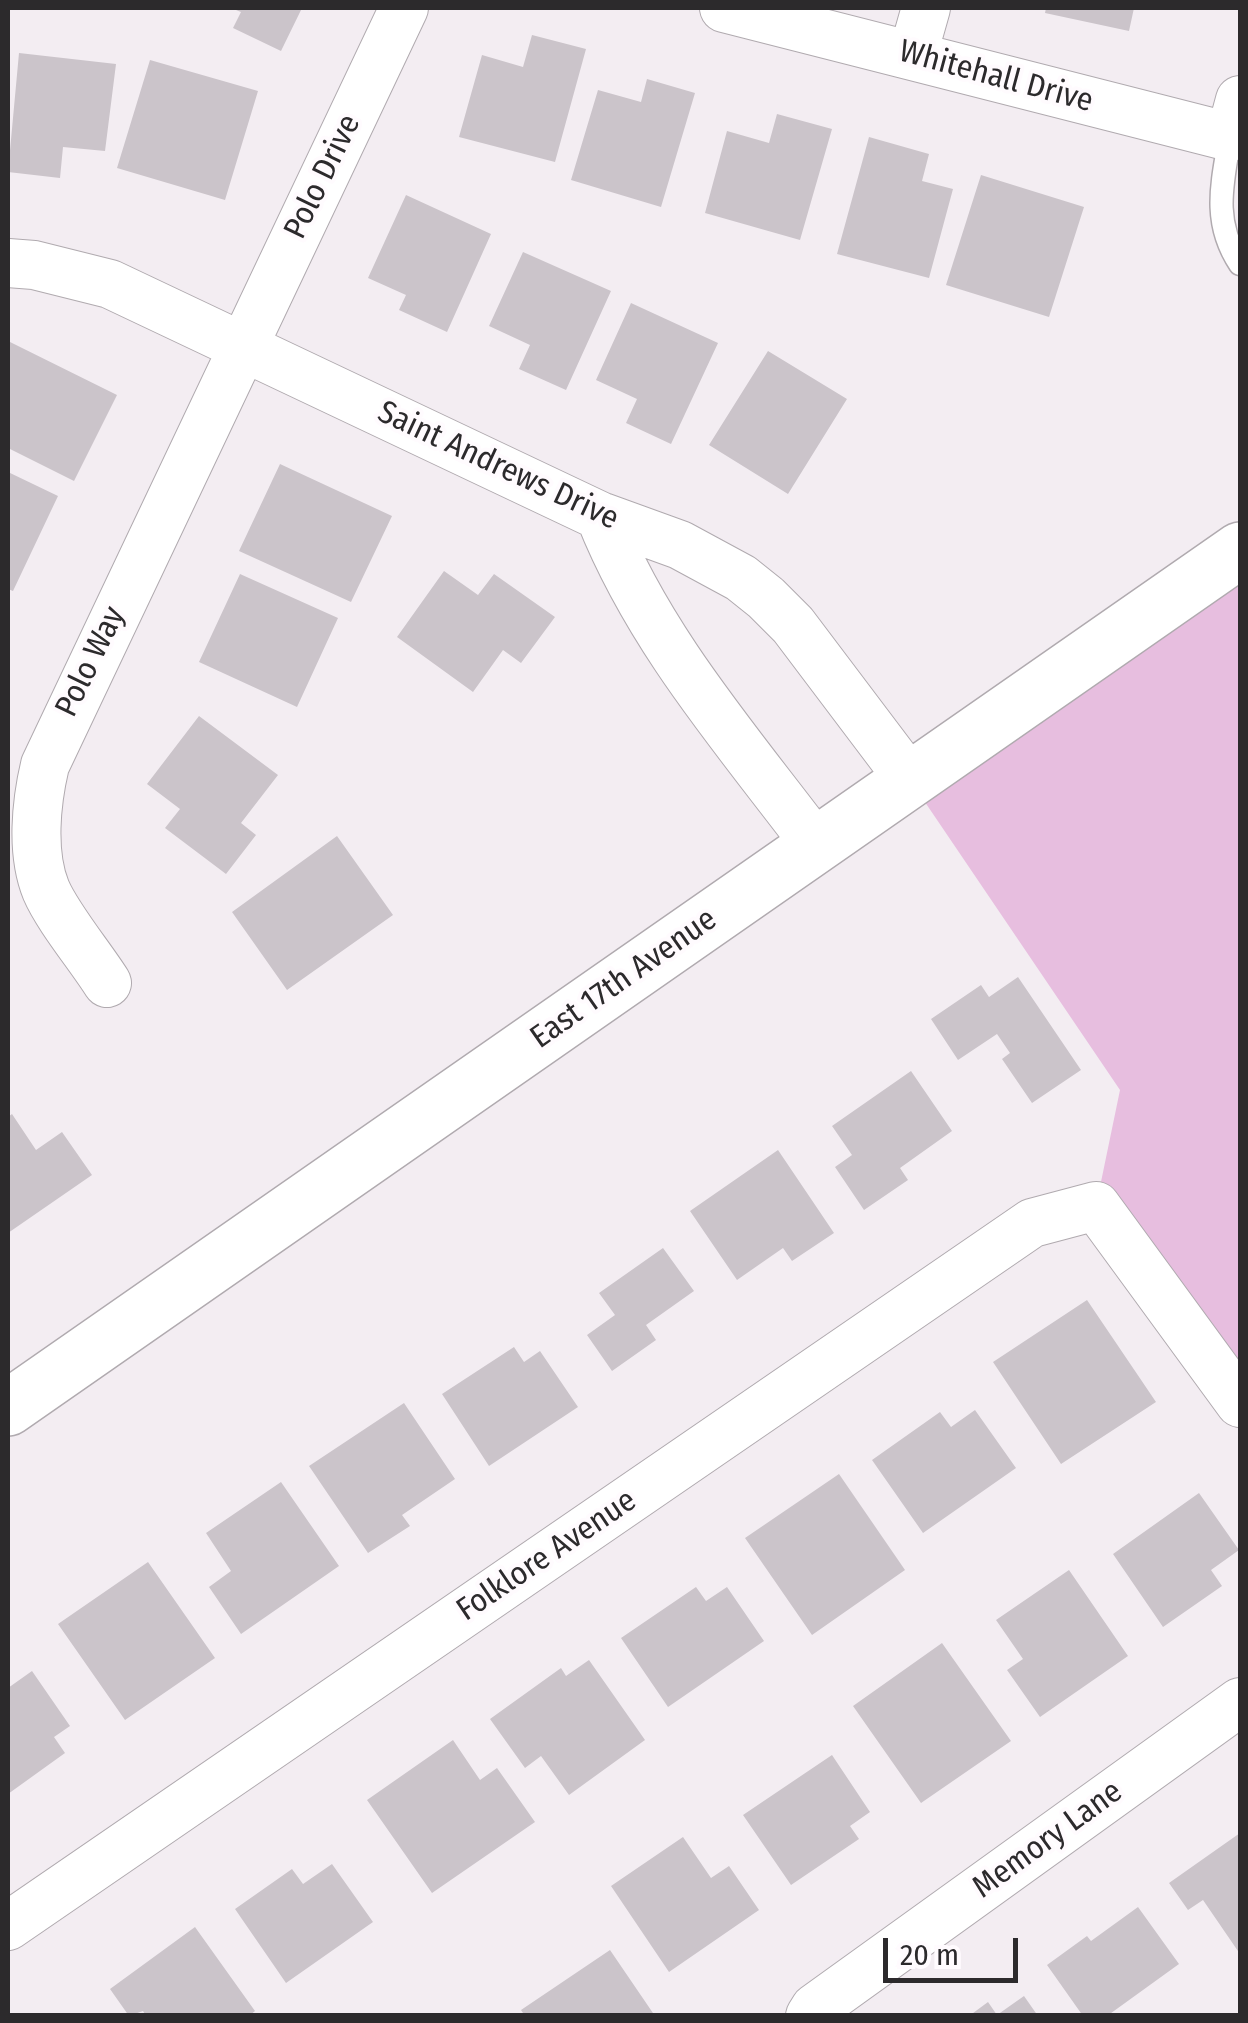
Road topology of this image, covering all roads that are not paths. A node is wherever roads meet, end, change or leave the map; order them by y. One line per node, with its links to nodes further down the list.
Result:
1 (404, 8): 8 (street, Polo Drive)
2 (724, 8): 4 (street, Whitehall Drive)
3 (926, 8): 4 (street)
4 (913, 54): 5 (street, Whitehall Drive)
5 (1235, 118): 7 (lane)
6 (8, 263): 8 (street, Saint Andrews Drive)
7 (1240, 264)
8 (242, 346): 9 (street, Saint Andrews Drive); 13 (street, Polo Way)
9 (600, 516): 11 (street, Saint Andrews Drive); 12 (street)
10 (1240, 550): 11 (main road, East 17th Avenue)
11 (910, 780): 12 (main road, East 17th Avenue)
12 (816, 845): 15 (main road, East 17th Avenue)
13 (107, 983)
14 (1240, 1403): 17 (street, Folklore Avenue)
15 (8, 1408)
16 (1240, 1702): 18 (street, Memory Lane)
17 (8, 1926)
18 (810, 2016)

